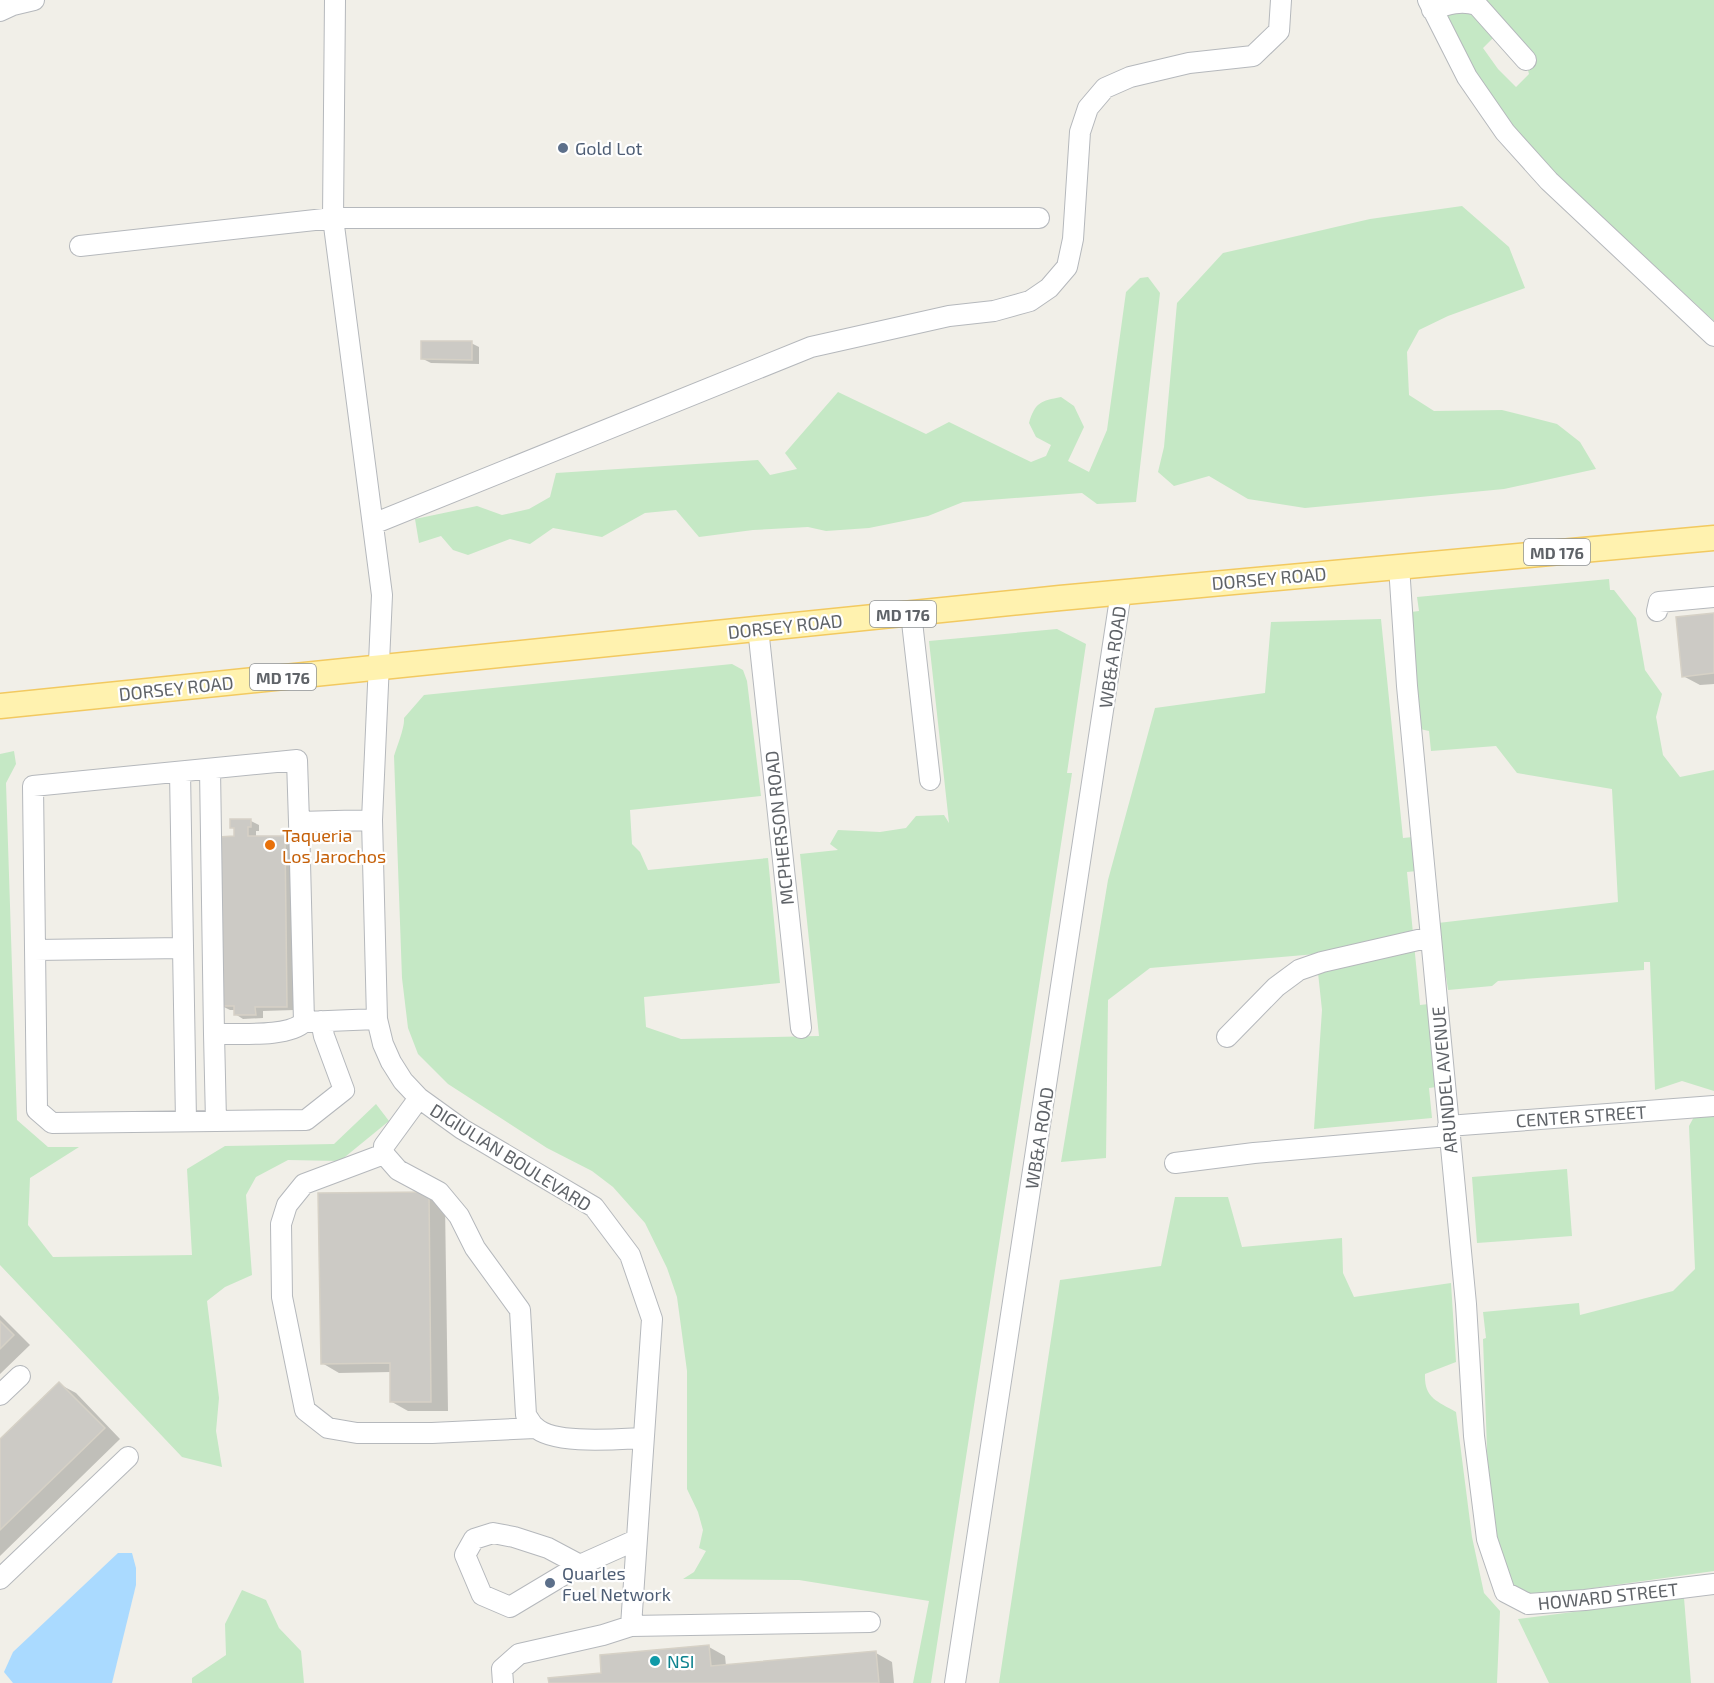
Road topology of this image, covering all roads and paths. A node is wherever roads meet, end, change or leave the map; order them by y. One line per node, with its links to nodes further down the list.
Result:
1 (34, 0): 5 (street)
2 (335, 0): 7 (street, DIGIULIAN BOULEVARD)
3 (1281, 0): 11 (street)
4 (1430, 5): 6 (street); 10 (street)
5 (0, 11)
6 (1526, 60)
7 (333, 218): 8 (street); 9 (street); 11 (street, DIGIULIAN BOULEVARD)
8 (1039, 218)
9 (80, 246)
10 (1714, 336)
11 (372, 524): 19 (street, DIGIULIAN BOULEVARD)
12 (1714, 538): 13 (main road, DORSEY ROAD / MD 176)
13 (1399, 566): 14 (main road, DORSEY ROAD / MD 176); 26 (street, ARUNDEL AVENUE)
14 (1121, 592): 17 (main road, DORSEY ROAD / MD 176); 55 (street, WB&A ROAD)
15 (1714, 597): 16 (street)
16 (1657, 611)
17 (911, 613): 18 (main road, DORSEY ROAD / MD 176); 23 (street)
18 (758, 628): 19 (main road, DORSEY ROAD / MD 176); 31 (street, MCPHERSON ROAD)
19 (379, 667): 20 (main road, DORSEY ROAD / MD 176); 24 (street, DIGIULIAN BOULEVARD)
20 (0, 706)
21 (210, 769): 22 (street); 25 (street); 33 (street)
22 (180, 772): 27 (street); 28 (street)
23 (930, 780)
24 (372, 820): 25 (street); 29 (street, DIGIULIAN BOULEVARD)
25 (299, 822): 30 (street)
26 (1431, 937): 32 (street); 39 (street, ARUNDEL AVENUE)
27 (183, 948): 28 (street); 34 (street)
28 (35, 950): 37 (street)
29 (377, 1019): 30 (street); 35 (street, DIGIULIAN BOULEVARD)
30 (313, 1021): 33 (street); 38 (street)
31 (801, 1028)
32 (1227, 1037)
33 (214, 1038): 34 (street); 38 (street)
34 (185, 1043): 37 (street)
35 (419, 1098): 40 (street); 45 (street, DIGIULIAN BOULEVARD)
36 (1714, 1106): 39 (street, CENTER STREET)
37 (186, 1121): 38 (street)
38 (216, 1121)
39 (1448, 1131): 41 (street, CENTER STREET); 51 (street, ARUNDEL AVENUE)
40 (384, 1154): 44 (street); 44 (street)
41 (1175, 1162)
42 (20, 1376): 43 (street)
43 (0, 1395)
44 (536, 1428): 45 (street)
45 (643, 1438): 47 (street, DIGIULIAN BOULEVARD)
46 (128, 1457): 49 (street)
47 (636, 1540): 48 (street); 53 (street, DIGIULIAN BOULEVARD)
48 (580, 1565): 48 (street)
49 (0, 1579)
50 (1714, 1584): 51 (street, HOWARD STREET)
51 (1505, 1592)
52 (870, 1622): 53 (street)
53 (631, 1626): 54 (street)
54 (503, 1683)
55 (955, 1683)

